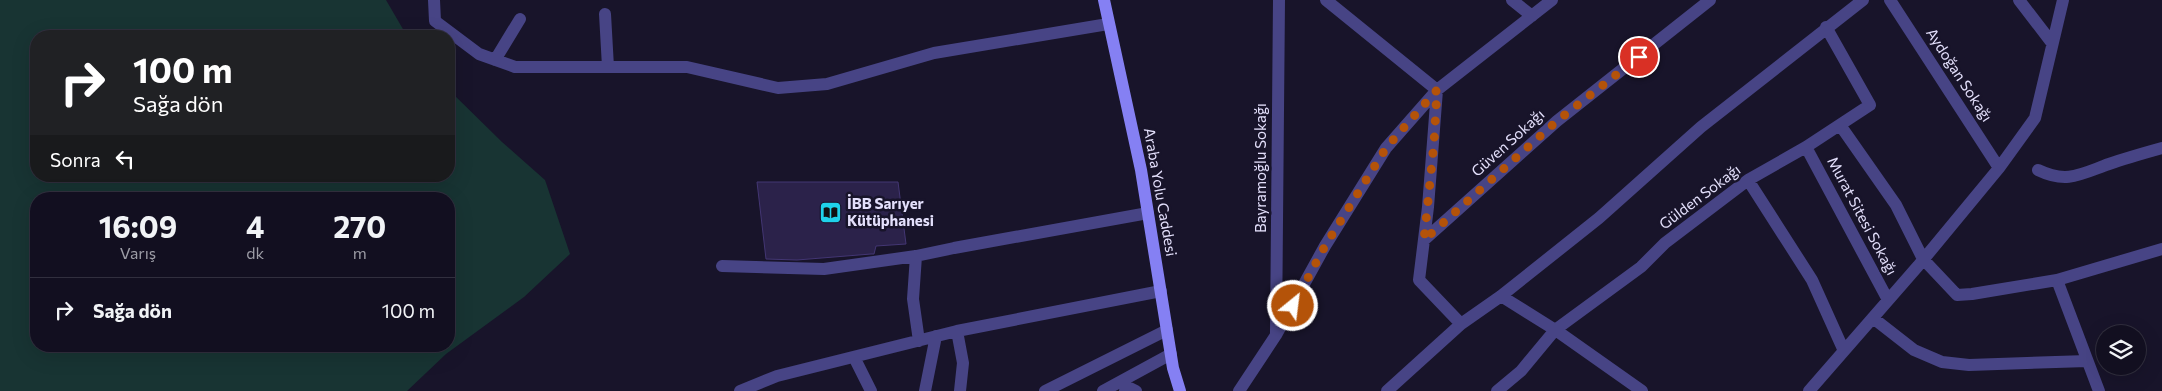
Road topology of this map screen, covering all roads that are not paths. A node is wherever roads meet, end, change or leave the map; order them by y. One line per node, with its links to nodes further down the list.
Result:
1 (434, 0): 17 (street)
2 (1104, 0): 15 (street, Araba Yolu Caddesi)
3 (1279, 0): 44 (street, Bayramoğlu Sokağı)
4 (1326, 0): 22 (street)
5 (1512, 0): 13 (street)
6 (1552, 0): 13 (street)
7 (1710, 0): 30 (street, Güven Sokağı)
8 (1862, 0): 16 (street)
9 (1890, 0): 26 (street, Aydoğan Sokağı)
10 (2019, 0): 19 (street)
11 (2063, 0): 19 (street)
12 (605, 14): 21 (street)
13 (1532, 16): 22 (street)
14 (520, 19): 20 (street)
15 (1108, 24): 21 (street); 29 (street, Araba Yolu Caddesi)
16 (1826, 27): 23 (street, Gülden Sokağı); 37 (street)
17 (447, 30)
18 (455, 36): 20 (street)
19 (2052, 43): 26 (street)
20 (495, 60): 21 (street)
21 (608, 67)
22 (1437, 90): 30 (street); 44 (street)
23 (1840, 125): 24 (street, Gülden Sokağı); 33 (street)
24 (1806, 147): 28 (street, Gülden Sokağı); 38 (street, Murat Sitesi Sokağı)
25 (2162, 148): 27 (street)
26 (1999, 168): 33 (street)
27 (2038, 170)
28 (1748, 180): 42 (street, Gülden Sokağı); 47 (street)
29 (1148, 213): 32 (street); 36 (street, Araba Yolu Caddesi)
30 (1424, 240): 40 (street)
31 (2162, 249): 35 (street)
32 (916, 256): 34 (street); 46 (street)
33 (1923, 259): 35 (street); 38 (street)
34 (722, 266)
35 (2057, 280): 50 (street)
36 (1161, 291): 41 (street, Araba Yolu Caddesi); 43 (street)
37 (1501, 296): 40 (street); 42 (street)
38 (1888, 300): 39 (street)
39 (1873, 318): 47 (street); 50 (street)
40 (1461, 324): 62 (street)
41 (1167, 330): 48 (street, Araba Yolu Caddesi); 56 (street)
42 (1556, 330): 51 (street); 63 (street, Gülden Sokağı)
43 (957, 331): 45 (street); 55 (street)
44 (1276, 335): 61 (street)
45 (936, 336): 46 (street); 54 (street)
46 (919, 341): 49 (street)
47 (1844, 351): 64 (street)
48 (1170, 354): 57 (street); 60 (street, Araba Yolu Caddesi)
49 (854, 357): 52 (street); 53 (street)
50 (2087, 361): 65 (street)
51 (1634, 389)
52 (740, 391)
53 (871, 391)
54 (925, 391)
55 (960, 391)
56 (1045, 391)
57 (1103, 391)
58 (1125, 391): 59 (street)
59 (1136, 391)
60 (1180, 391)
61 (1238, 391)
62 (1386, 391)
63 (1497, 391)
64 (1809, 391)
65 (2099, 391)

